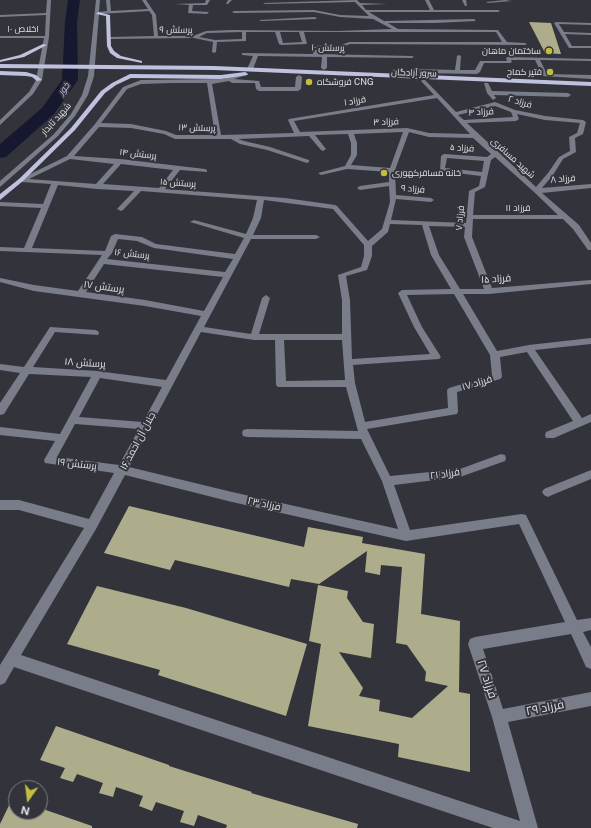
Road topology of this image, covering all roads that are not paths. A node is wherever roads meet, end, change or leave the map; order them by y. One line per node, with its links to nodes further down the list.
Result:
1 (49, 0): 30 (street)
2 (98, 0): 28 (street, شهید تابدار)
3 (108, 0): 26 (street)
4 (144, 0): 17 (street)
5 (427, 0): 22 (street)
6 (208, 1): 13 (street)
7 (335, 1): 8 (street); 9 (street); 16 (street)
8 (264, 2): 18 (street)
9 (356, 2): 14 (street); 20 (street)
10 (488, 2): 11 (street)
11 (511, 2)
12 (177, 4): 13 (street)
13 (191, 4): 29 (street)
14 (385, 4)
15 (457, 4): 23 (street)
16 (337, 6)
17 (151, 10): 26 (street); 50 (street)
18 (273, 10): 19 (street); 27 (street)
19 (314, 11): 32 (street); 33 (street)
20 (365, 11): 21 (street); 33 (street)
21 (405, 11): 22 (street); 37 (street)
22 (432, 11): 23 (street)
23 (459, 11): 24 (street)
24 (475, 11): 25 (street); 37 (street)
25 (498, 11)
26 (110, 12): 28 (street)
27 (234, 12)
28 (98, 13): 52 (main road); 130 (street, شهید تابدار)
29 (207, 13)
30 (48, 14): 31 (street); 49 (street)
31 (0, 16)
32 (315, 18): 34 (street); 40 (street)
33 (374, 18): 36 (street)
34 (283, 19): 35 (street); 45 (street)
35 (261, 20)
36 (380, 22): 37 (street); 42 (street)
37 (409, 22)
38 (591, 24): 46 (street)
39 (301, 30): 40 (street); 44 (street); 45 (street)
40 (316, 30): 41 (street)
41 (372, 30): 42 (street); 56 (street)
42 (399, 30): 57 (street, شهید مسافری); 58 (street)
43 (244, 31): 44 (street); 51 (street); 55 (street, پرستش ۹)
44 (277, 31): 45 (street)
45 (286, 31)
46 (562, 33): 47 (street); 53 (street)
47 (591, 34)
48 (0, 37): 49 (street, اخلاص ۱۰)
49 (47, 37): 60 (street)
50 (156, 37): 51 (street, پرستش ۹); 52 (street, پرستش ۹)
51 (194, 37): 55 (street, پرستش ۹)
52 (109, 38): 74 (main road)
53 (565, 38): 54 (street); 61 (street)
54 (591, 39)
55 (215, 41): 62 (street)
56 (373, 43): 57 (street); 65 (street)
57 (405, 43): 58 (street); 68 (street, شهید مسافری)
58 (505, 44): 59 (street)
59 (525, 44)
60 (45, 45): 69 (main road); 93 (street)
61 (591, 47)
62 (214, 52)
63 (244, 54): 64 (street, پرستش ۱۰)
64 (256, 54): 65 (street, پرستش ۱۰); 78 (street)
65 (316, 56): 66 (street, پرستش ۱۰)
66 (325, 56): 68 (street, پرستش ۱۰); 77 (street)
67 (459, 56): 84 (street)
68 (412, 57): 81 (street, شهید مسافری)
69 (13, 59): 73 (main road); 85 (main road)
70 (537, 59): 71 (street); 84 (street); 90 (street)
71 (570, 60): 72 (street); 75 (street)
72 (591, 60)
73 (0, 61)
74 (131, 61): 78 (main road); 83 (main road)
75 (573, 65)
76 (0, 66): 80 (main road)
77 (324, 68)
78 (250, 69): 80 (main road, سرور آزادگان); 92 (main road, سرور آزادگان)
79 (0, 70): 80 (main road)
80 (213, 70): 86 (main road, سرور آزادگان)
81 (419, 71): 84 (street); 92 (street, شهید مسافری)
82 (575, 71): 90 (street)
83 (114, 72)
84 (457, 72)
85 (3, 73): 93 (main road)
86 (245, 74): 88 (main road); 89 (main road, سرور آزادگان); 94 (street)
87 (120, 75): 88 (main road)
88 (130, 76): 127 (main road)
89 (299, 76): 92 (main road, سرور آزادگان); 94 (street)
90 (578, 76): 91 (street)
91 (591, 77)
92 (423, 79): 96 (main road, سرور آزادگان); 97 (main road, سرور آزادگان); 101 (street, شهید مسافری)
93 (38, 80): 106 (street)
94 (224, 81): 95 (street)
95 (209, 82): 107 (street); 113 (street)
96 (486, 84): 98 (main road, سرور آزادگان); 99 (street)
97 (591, 84)
98 (591, 88)
99 (490, 92): 100 (street); 102 (street)
100 (568, 95)
101 (438, 96): 104 (street, شهید مسافری); 110 (street, فرزاد ۱)
102 (495, 104): 103 (street, فرزاد ۲); 104 (street, فرزاد ۲)
103 (513, 111): 105 (street, فرزاد ۴); 135 (street, فرزاد ۲)
104 (454, 114): 105 (street, شهید مسافری)
105 (462, 122): 112 (street, شهید مسافری)
106 (0, 123)
107 (97, 125): 113 (street, پرستش ۱۳); 117 (street)
108 (407, 130): 109 (street, فرزاد ۳); 112 (street, فرزاد ۳); 123 (street)
109 (350, 132): 111 (street, فرزاد ۳); 121 (street)
110 (298, 134): 111 (street, فرزاد ۳); 114 (street, پرستش ۱۳)
111 (311, 135): 115 (street)
112 (475, 136): 116 (street, شهید مسافری)
113 (218, 138): 114 (street, پرستش ۱۳)
114 (232, 138): 119 (street)
115 (323, 149)
116 (495, 154): 118 (street); 135 (street, شهید مسافری)
117 (69, 157): 120 (street, پرستش ۱۴); 127 (street)
118 (488, 159): 126 (street, فرزاد ۷); 126 (street, فرزاد ۵)
119 (307, 160)
120 (120, 161): 122 (street, پرستش ۱۴); 132 (street)
121 (347, 167): 123 (street); 125 (street)
122 (178, 168): 124 (street, پرستش ۱۴); 136 (street)
123 (392, 170): 129 (street)
124 (205, 171)
125 (320, 173)
126 (486, 174): 144 (street, فرزاد ۷)
127 (21, 180): 128 (street, پرستش ۱۵); 138 (main road)
128 (56, 183): 132 (street, پرستش ۱۵); 142 (street)
129 (393, 183): 133 (street); 137 (street)
130 (0, 185)
131 (591, 186): 135 (street, فرزاد ۸)
132 (97, 187): 134 (street, پرستش ۱۵)
133 (360, 188)
134 (138, 190): 136 (street, پرستش ۱۵); 143 (street)
135 (536, 190): 145 (street, شهید مسافری)
136 (160, 191): 139 (street, پرستش ۱۵)
137 (393, 197): 140 (street, فرزاد ۹); 147 (street)
138 (0, 198)
139 (261, 198): 150 (street, جلال آل احمد ۱۶); 152 (street, پرستش ۱۵)
140 (431, 200)
141 (0, 204): 142 (street)
142 (46, 206): 155 (street)
143 (121, 209)
144 (470, 216): 145 (street, فرزاد ۱۱); 149 (street, فرزاد ۷)
145 (566, 217): 153 (street, شهید مسافری)
146 (194, 222): 150 (street)
147 (388, 222): 148 (street); 152 (street)
148 (425, 224): 149 (street); 162 (street)
149 (469, 225): 163 (street, فرزاد ۷)
150 (248, 237): 151 (street); 157 (street, جلال آل احمد ۱۶)
151 (316, 237)
152 (368, 245): 170 (street)
153 (591, 248)
154 (0, 249): 155 (street, پرستش ۱۶)
155 (27, 250): 156 (street, پرستش ۱۶)
156 (108, 253): 157 (street); 158 (street, پرستش ۱۶)
157 (238, 257): 159 (street, جلال آل احمد ۱۶)
158 (102, 261): 159 (street, پرستش ۱۶); 164 (street)
159 (228, 275): 166 (street, جلال آل احمد ۱۶)
160 (0, 280): 164 (street, پرستش ۱۷)
161 (591, 282): 163 (street, فرزاد ۱۵)
162 (456, 291): 163 (street, فرزاد ۱۵); 174 (street); 175 (street, فرزاد ۱۵)
163 (489, 291)
164 (80, 295): 166 (street, پرستش ۱۷)
165 (266, 298): 169 (street)
166 (206, 314): 167 (street, جلال آل احمد ۱۶)
167 (199, 329): 169 (street); 180 (street, جلال آل احمد ۱۶)
168 (95, 333): 177 (street)
169 (254, 337): 171 (street)
170 (346, 337): 171 (street); 175 (street)
171 (279, 338): 179 (street)
172 (591, 341): 173 (street)
173 (529, 348): 174 (street); 184 (street)
174 (495, 355): 186 (street, فرزاد ۱۷)
175 (348, 362): 179 (street)
176 (0, 367): 177 (street, پرستش ۱۸)
177 (25, 370): 178 (street, پرستش ۱۸); 181 (street)
178 (97, 374): 180 (street, پرستش ۱۸); 183 (street)
179 (350, 383): 186 (street)
180 (168, 384): 185 (street, جلال آل احمد ۱۶)
181 (0, 412)
182 (591, 418): 184 (street)
183 (72, 420): 185 (street); 190 (street)
184 (579, 422): 189 (street)
185 (146, 426): 192 (street, جلال آل احمد ۱۶)
186 (363, 430): 188 (street, فرزاد ۱۷); 194 (street)
187 (0, 431): 190 (street)
188 (247, 433)
189 (550, 435)
190 (63, 438): 192 (street, پرستش ۱۹)
191 (501, 458): 194 (street, فرزاد ۲۱)
192 (122, 470): 197 (street, جلال آل احمد ۱۶); 198 (street, فرزاد ۲۳)
193 (591, 474): 195 (street)
194 (386, 481): 198 (street)
195 (548, 492)
196 (0, 505): 197 (street)
197 (92, 525): 201 (street, جلال آل احمد ۱۶)
198 (406, 536): 200 (street, فرزاد ۲۳)
199 (591, 624): 200 (street, فرزاد ۲۷)
200 (574, 627): 202 (street); 205 (street, فرزاد ۲۷)
201 (12, 659): 203 (street, جلال آل احمد ۱۶); 206 (street)
202 (591, 662)
203 (0, 678)
204 (591, 699): 205 (street, فرزاد ۲۹)
205 (499, 717): 207 (street, فرزاد ۲۷)
206 (517, 828)
207 (530, 828)

